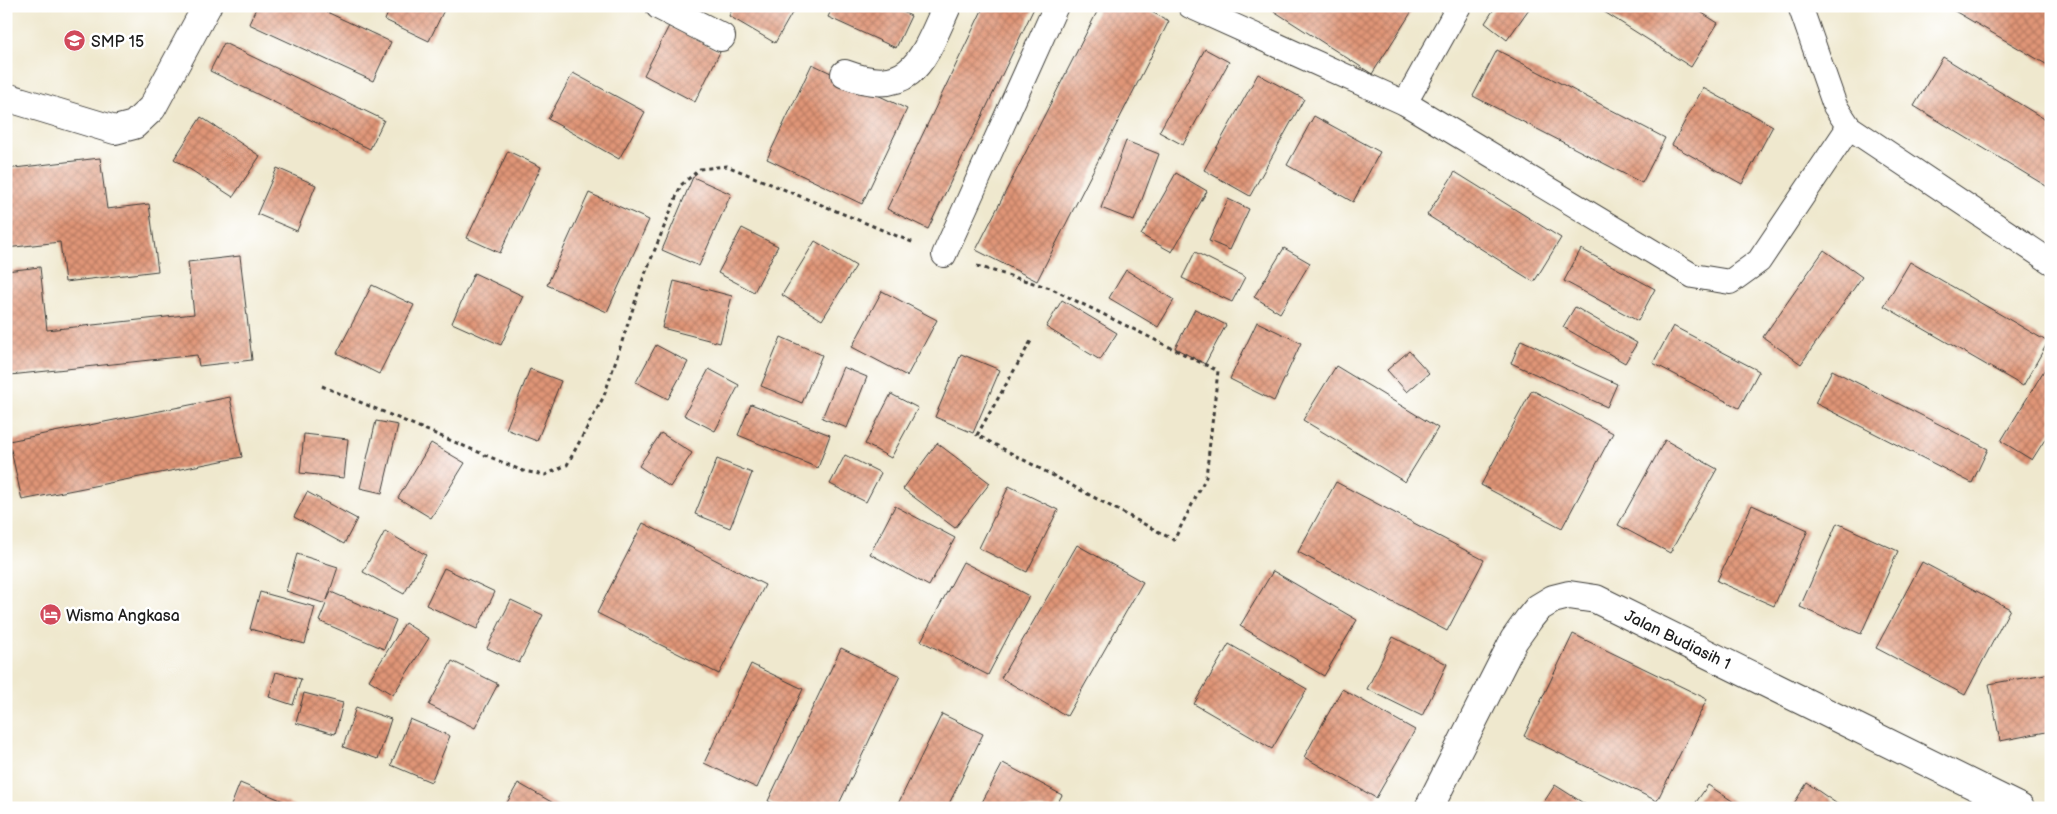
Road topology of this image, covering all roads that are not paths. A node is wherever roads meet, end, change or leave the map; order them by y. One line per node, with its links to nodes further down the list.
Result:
1 (207, 6): 10 (street)
2 (660, 6): 8 (street)
3 (947, 6): 9 (street)
4 (1056, 6): 13 (lane)
5 (1190, 6): 11 (lane)
6 (1459, 6): 11 (lane)
7 (1800, 6): 12 (lane)
8 (721, 37)
9 (845, 74)
10 (6, 97)
11 (1406, 103): 12 (lane)
12 (1849, 127): 14 (lane)
13 (944, 255)
14 (2051, 262)
15 (1428, 808): 16 (street, Jalan Budiasih 1)
16 (2020, 808)

